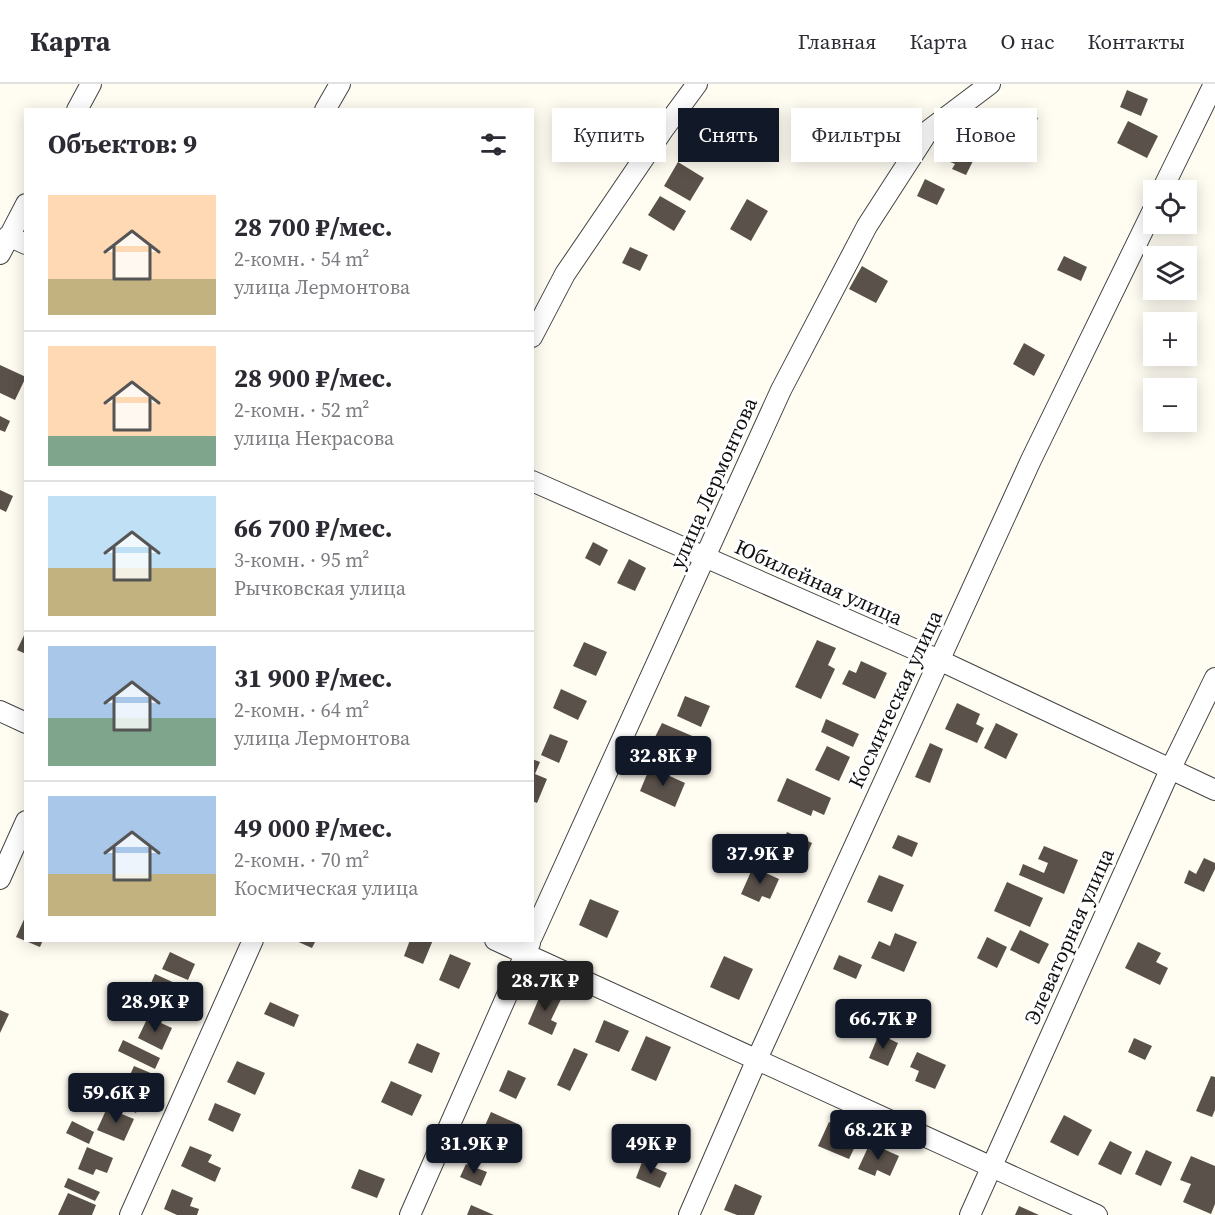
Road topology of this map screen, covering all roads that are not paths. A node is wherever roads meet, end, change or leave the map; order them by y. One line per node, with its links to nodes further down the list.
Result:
1 (91, 84): 6 (street)
2 (340, 84): 7 (street)
3 (697, 84): 12 (street)
4 (990, 84): 14 (street, улица Лермонтова)
5 (1214, 84): 8 (street)
6 (78, 108)
7 (327, 108)
8 (1167, 180)
9 (24, 208): 11 (street)
10 (1143, 230): 15 (street, Космическая улица)
11 (8, 239)
12 (534, 333)
13 (534, 482): 14 (street, Юбилейная улица)
14 (706, 558): 15 (street, Юбилейная улица); 23 (street, улица Лермонтова)
15 (939, 660): 19 (street, Юбилейная улица); 27 (street, Космическая улица)
16 (1215, 678): 19 (street, Элеваторная улица)
17 (0, 711): 18 (street)
18 (24, 722)
19 (1170, 770): 20 (street, Юбилейная улица); 28 (street, Элеваторная улица)
20 (1215, 790)
21 (24, 825): 22 (street)
22 (0, 879)
23 (534, 933)
24 (252, 942): 29 (street)
25 (512, 942): 26 (street)
26 (529, 944): 27 (street); 30 (street, улица Лермонтова)
27 (757, 1059): 28 (street); 31 (street, Космическая улица)
28 (992, 1166): 32 (street, Элеваторная улица); 33 (street)
29 (130, 1215)
30 (410, 1215)
31 (689, 1215)
32 (970, 1215)
33 (1097, 1215)

